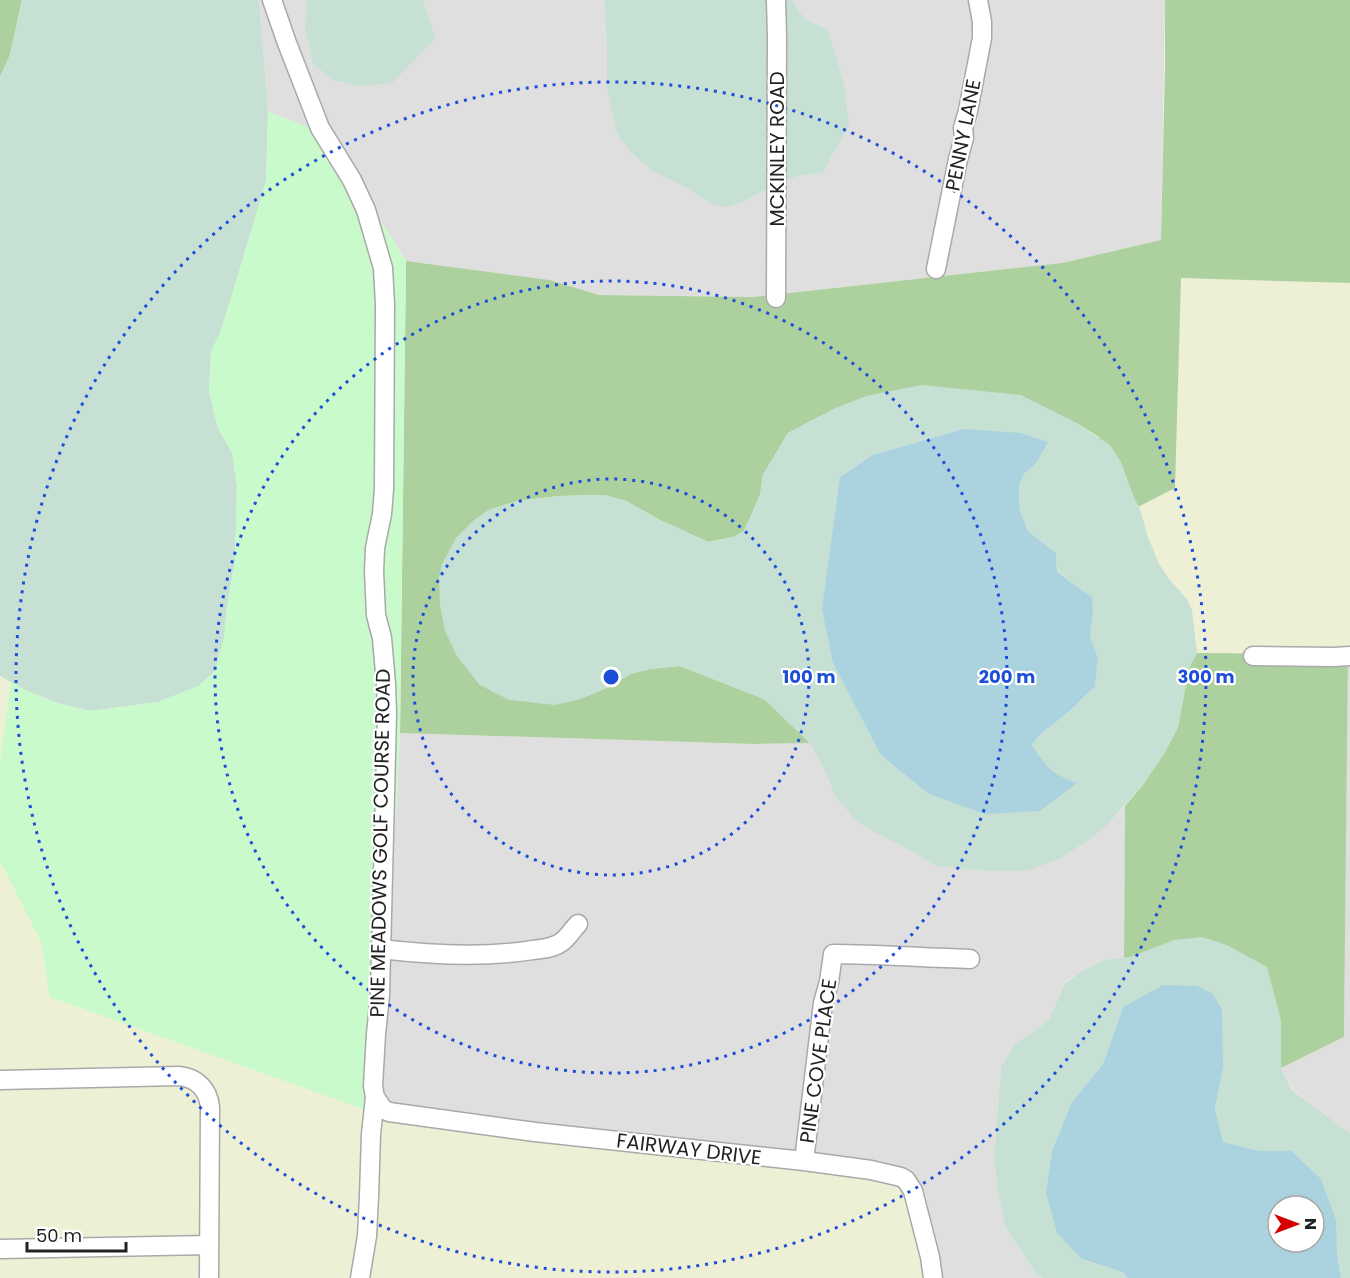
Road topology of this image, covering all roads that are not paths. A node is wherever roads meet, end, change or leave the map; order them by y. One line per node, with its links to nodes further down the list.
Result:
1 (272, 0): 9 (street, PINE MEADOWS GOLF COURSE ROAD)
2 (776, 0): 5 (street, MCKINLEY ROAD)
3 (978, 0): 4 (street, PENNY LANE)
4 (936, 268)
5 (776, 297)
6 (1253, 656): 7 (street)
7 (1350, 656)
8 (578, 924): 9 (street)
9 (381, 949): 12 (street, PINE MEADOWS GOLF COURSE ROAD)
10 (970, 959): 13 (street, PINE COVE PLACE)
11 (0, 1080): 14 (street)
12 (375, 1097): 13 (street, FAIRWAY DRIVE); 17 (street, PINE MEADOWS GOLF COURSE ROAD)
13 (804, 1161): 18 (street, FAIRWAY DRIVE)
14 (209, 1245): 15 (street); 16 (street)
15 (0, 1249)
16 (209, 1278)
17 (360, 1278)
18 (933, 1278)

